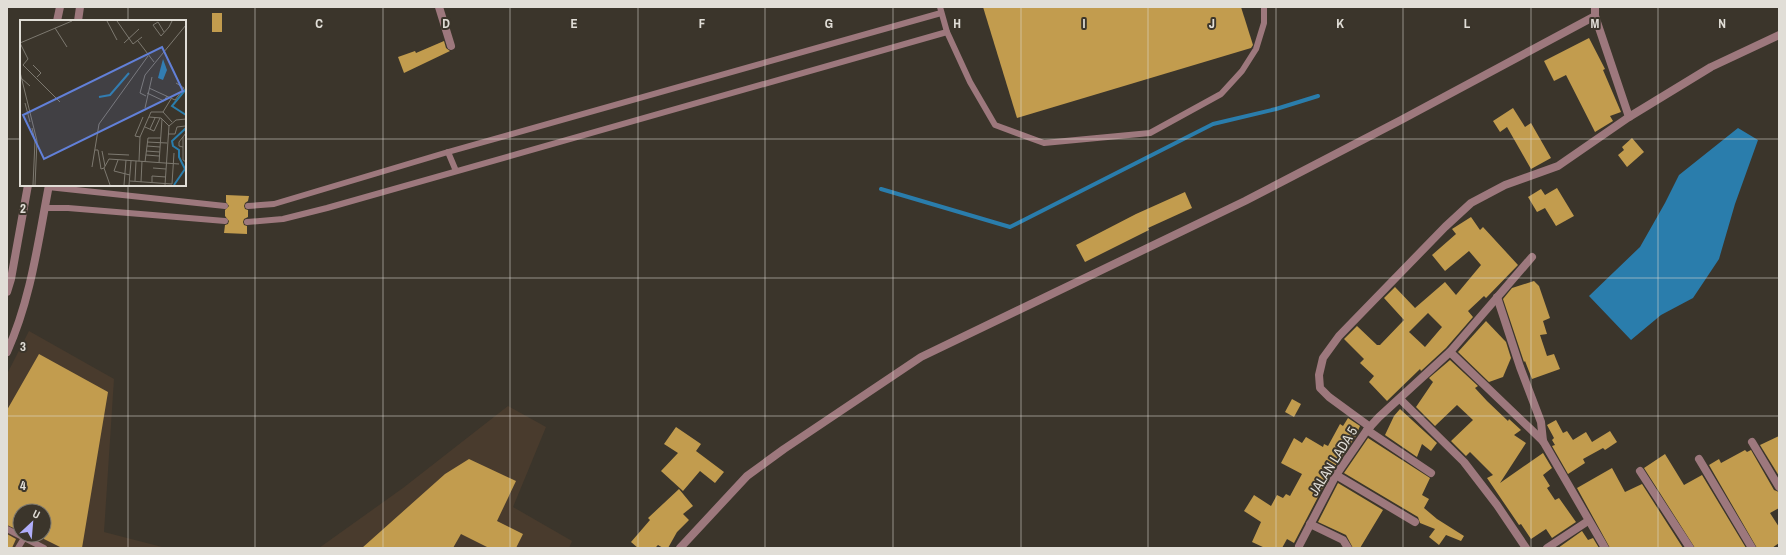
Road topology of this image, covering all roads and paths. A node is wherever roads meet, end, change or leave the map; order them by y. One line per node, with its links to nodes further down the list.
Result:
1 (60, 7): 8 (street)
2 (80, 7): 9 (street)
3 (439, 7): 12 (street)
4 (1264, 7): 10 (lane)
5 (1595, 7): 7 (street)
6 (940, 10): 10 (lane); 14 (lane)
7 (1595, 16): 13 (street); 43 (street)
8 (57, 20)
9 (78, 20)
10 (947, 32): 15 (lane)
11 (1779, 35): 13 (street)
12 (451, 46)
13 (1629, 118): 29 (street)
14 (448, 152): 15 (lane); 19 (lane)
15 (456, 171): 22 (lane)
16 (28, 186): 24 (street)
17 (48, 186): 18 (lane); 20 (street)
18 (225, 206)
19 (248, 206)
20 (44, 208): 21 (lane); 26 (street)
21 (225, 221)
22 (247, 222)
23 (1532, 257): 25 (street, JALAN LADA 5)
24 (7, 292)
25 (1497, 297): 27 (street, JALAN LADA 5); 30 (street)
26 (7, 352)
27 (1450, 352): 28 (street, JALAN LADA 5); 30 (street)
28 (1400, 399): 29 (street, JALAN LADA 5); 45 (street)
29 (1368, 428): 34 (street); 35 (street, JALAN LADA 5)
30 (1543, 441): 37 (street)
31 (1752, 442): 36 (street)
32 (1699, 459): 49 (street)
33 (1640, 471): 48 (street)
34 (1431, 473)
35 (1336, 475): 38 (street); 39 (street, JALAN LADA 5)
36 (1779, 487)
37 (1588, 521): 46 (street); 47 (street)
38 (1415, 522)
39 (1310, 524): 41 (street, JALAN LADA 5); 44 (street)
40 (34, 543): 42 (lane)
41 (1299, 546)
42 (44, 548)
43 (680, 548)
44 (1348, 548)
45 (1526, 548)
46 (1547, 548)
47 (1605, 548)
48 (1690, 548)
49 (1752, 548)

